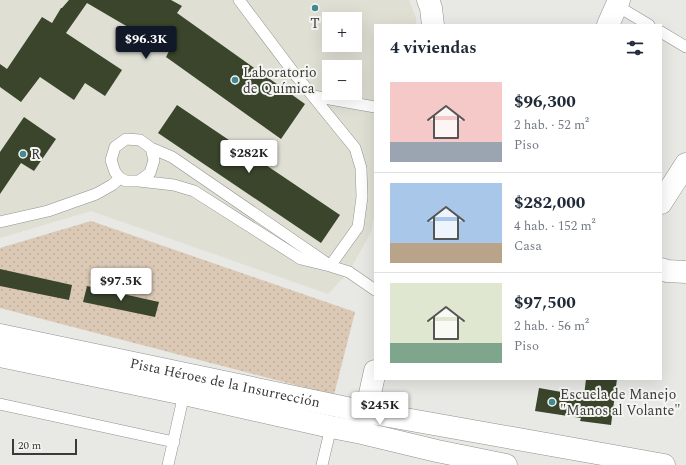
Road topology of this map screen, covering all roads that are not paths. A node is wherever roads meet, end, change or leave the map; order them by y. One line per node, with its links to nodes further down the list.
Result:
1 (240, 0): 8 (lane)
2 (428, 0): 4 (main road)
3 (613, 8): 5 (lane)
4 (433, 24)
5 (647, 24)
6 (662, 33): 7 (lane)
7 (686, 47)
8 (313, 96): 9 (lane); 16 (lane)
9 (374, 106)
10 (151, 148): 12 (lane); 13 (lane); 16 (lane)
11 (686, 164): 14 (main road)
12 (120, 178): 13 (lane); 15 (lane)
13 (139, 181): 16 (lane)
14 (662, 201)
15 (0, 222)
16 (330, 266): 19 (lane)
17 (662, 269): 18 (main road)
18 (686, 272)
19 (374, 289)
20 (0, 335): 25 (main road, Pista Héroes de la Insurrección)
21 (0, 356): 23 (main road, Pista Héroes de la Insurrección)
22 (374, 376): 25 (main road)
23 (184, 394): 26 (main road, Pista Héroes de la Insurrección); 27 (lane)
24 (0, 404): 27 (lane)
25 (364, 423): 26 (main road, Pista Héroes de la Insurrección); 28 (main road, Pista Héroes de la Insurrección); 33 (main road, Pista Héroes de la Insurrección)
26 (331, 427): 30 (lane)
27 (174, 442): 29 (lane)
28 (437, 451): 31 (main road); 32 (main road, Pista Héroes de la Insurrección)
29 (168, 465)
30 (322, 465)
31 (466, 465)
32 (506, 465)
33 (664, 465)

